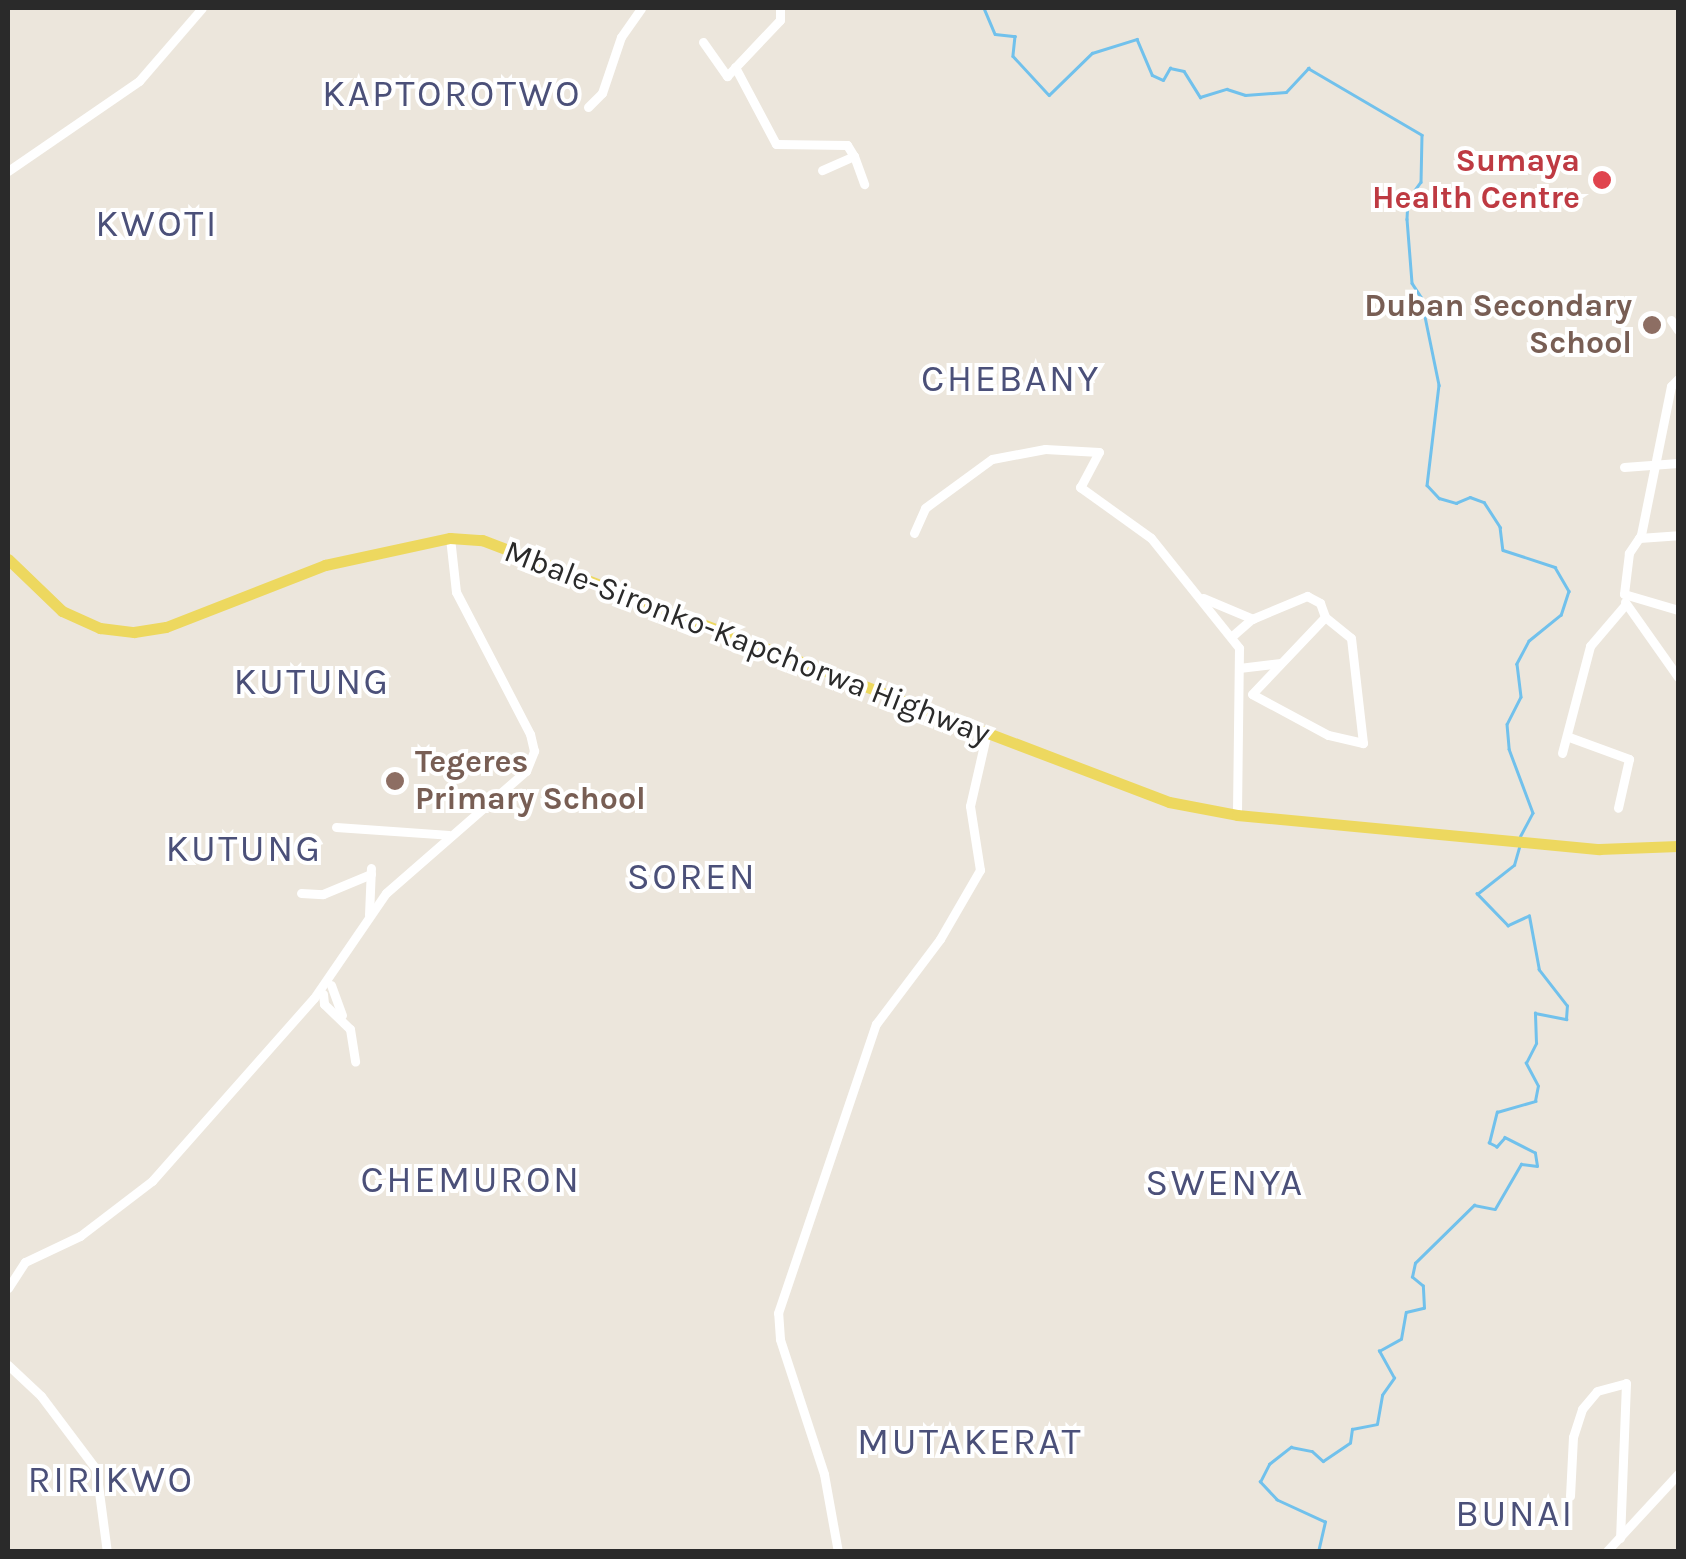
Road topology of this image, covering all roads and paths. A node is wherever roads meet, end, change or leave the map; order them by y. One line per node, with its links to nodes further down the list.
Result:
1 (202, 8): 9 (street)
2 (641, 8): 6 (street)
3 (780, 8): 5 (street)
4 (703, 42): 5 (street)
5 (736, 66): 7 (street)
6 (588, 107)
7 (854, 156): 8 (street); 10 (street)
8 (822, 170)
9 (8, 172)
10 (864, 184)
11 (1672, 320): 12 (street)
12 (1678, 330)
13 (1678, 379): 14 (street)
14 (1653, 460): 15 (street); 16 (street); 20 (street)
15 (1678, 463)
16 (1624, 467)
17 (914, 533): 22 (street)
18 (1678, 535): 20 (street)
19 (450, 538): 21 (main road, Mbale-Sironko-Kapchorwa Highway); 31 (main road, Mbale-Sironko-Kapchorwa Highway); 37 (street)
20 (1639, 538): 23 (street)
21 (8, 559)
22 (1203, 598): 26 (street); 27 (street)
23 (1624, 600): 24 (street); 30 (street); 32 (street)
24 (1678, 610)
25 (1325, 617): 26 (street); 28 (street); 28 (street)
26 (1254, 619): 27 (street)
27 (1232, 637): 29 (street)
28 (1282, 663): 29 (street)
29 (1240, 668): 35 (street)
30 (1678, 678)
31 (986, 736): 35 (main road, Mbale-Sironko-Kapchorwa Highway); 54 (street)
32 (1570, 738): 33 (street); 34 (street)
33 (1562, 753)
34 (1618, 808)
35 (1237, 815): 38 (main road, Mbale-Sironko-Kapchorwa Highway)
36 (336, 827): 37 (street)
37 (449, 835): 40 (street)
38 (1678, 846)
39 (300, 893): 40 (street)
40 (369, 921): 41 (street); 44 (street)
41 (331, 985): 42 (street); 43 (street)
42 (323, 994): 43 (street); 44 (street)
43 (342, 1014): 45 (street)
44 (291, 1026): 47 (street)
45 (356, 1062)
46 (8, 1260): 47 (street)
47 (17, 1271): 48 (street)
48 (8, 1288)
49 (8, 1365): 53 (street)
50 (1678, 1474): 52 (street)
51 (1570, 1496): 52 (street)
52 (1620, 1538): 55 (street)
53 (107, 1552)
54 (838, 1552)
55 (1606, 1552)

